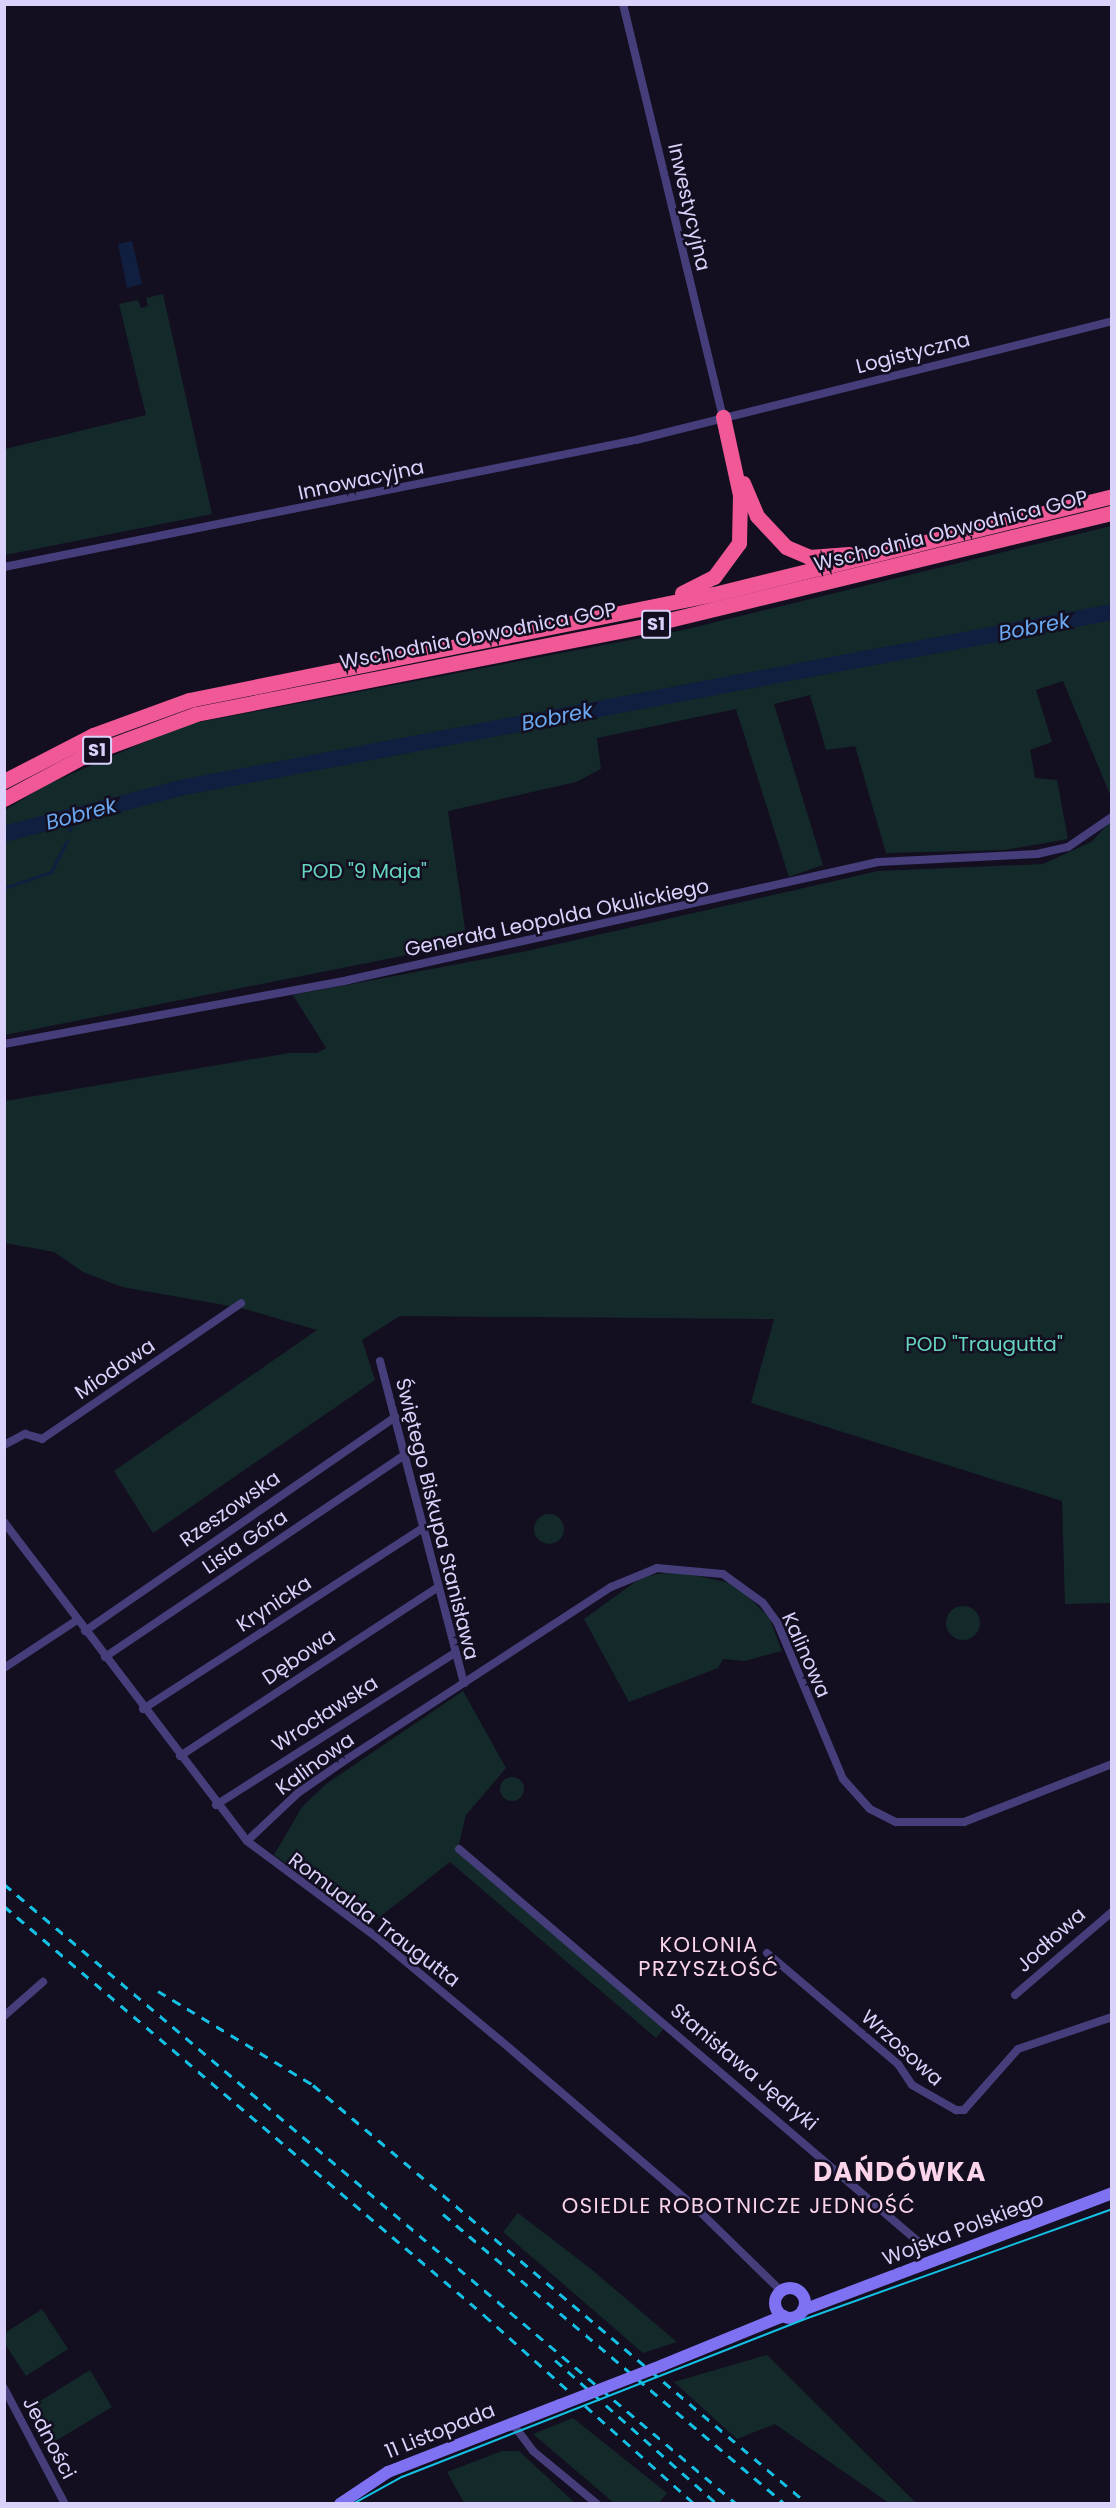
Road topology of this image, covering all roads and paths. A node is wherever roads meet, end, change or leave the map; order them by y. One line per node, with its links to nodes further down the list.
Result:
1 (623, 4): 3 (street, Inwestycyjna)
2 (1112, 321): 3 (street, Logistyczna)
3 (723, 417): 4 (highway); 8 (street, Innowacyjna)
4 (736, 467): 7 (highway); 9 (highway)
5 (1112, 496): 7 (highway, Wschodnia Obwodnica GOP / S1)
6 (1112, 513): 11 (highway, Wschodnia Obwodnica GOP / S1)
7 (897, 550): 9 (highway, Wschodnia Obwodnica GOP / S1)
8 (4, 567)
9 (616, 615): 10 (highway, Wschodnia Obwodnica GOP / S1)
10 (4, 782)
11 (4, 799)
12 (1111, 818): 13 (street, Generała Leopolda Okulickiego)
13 (4, 1044)
14 (242, 1304): 17 (street, Miodowa)
15 (380, 1361): 16 (street, Świętego Biskupa Stanisława)
16 (395, 1417): 18 (street, Świętego Biskupa Stanisława); 23 (street, Rzeszowska)
17 (4, 1445)
18 (404, 1455): 20 (street, Świętego Biskupa Stanisława); 25 (street, Lisia Góra)
19 (4, 1522): 22 (street, Romualda Traugutta)
20 (423, 1528): 21 (street, Świętego Biskupa Stanisława); 28 (street, Krynicka)
21 (438, 1588): 24 (street, Świętego Biskupa Stanisława); 29 (street, Dębowa)
22 (77, 1620): 23 (street, Romualda Traugutta); 26 (street)
23 (85, 1631): 25 (street, Romualda Traugutta)
24 (453, 1654): 27 (street, Świętego Biskupa Stanisława); 31 (street, Wrocławska)
25 (105, 1657): 28 (street, Romualda Traugutta)
26 (4, 1668)
27 (464, 1683): 30 (street, Kalinowa); 32 (street, Kalinowa)
28 (143, 1709): 29 (street, Romualda Traugutta)
29 (180, 1756): 31 (street, Romualda Traugutta)
30 (1112, 1764)
31 (216, 1805): 32 (street, Romualda Traugutta)
32 (247, 1841): 42 (street, Romualda Traugutta)
33 (459, 1849): 41 (street, Stanisława Jędryki)
34 (1112, 1912): 37 (street, Jodłowa)
35 (767, 1953): 39 (street, Wrzosowa)
36 (43, 1982): 38 (street)
37 (1015, 1995)
38 (4, 2016)
39 (1112, 2017)
40 (1112, 2193): 44 (main road, Wojska Polskiego)
41 (921, 2244)
42 (782, 2291): 43 (main road); 45 (main road)
43 (803, 2296): 44 (main road, Wojska Polskiego); 46 (main road)
44 (829, 2300): 46 (main road, Wojska Polskiego)
45 (775, 2305): 47 (main road); 48 (main road)
46 (803, 2310): 47 (main road)
47 (783, 2316): 48 (main road)
48 (755, 2327): 50 (main road, 11 Listopada, bridge)
49 (4, 2388): 51 (street, Jedności)
50 (512, 2423): 52 (main road, 11 Listopada); 53 (street)
51 (65, 2504)
52 (340, 2504)
53 (597, 2504)

